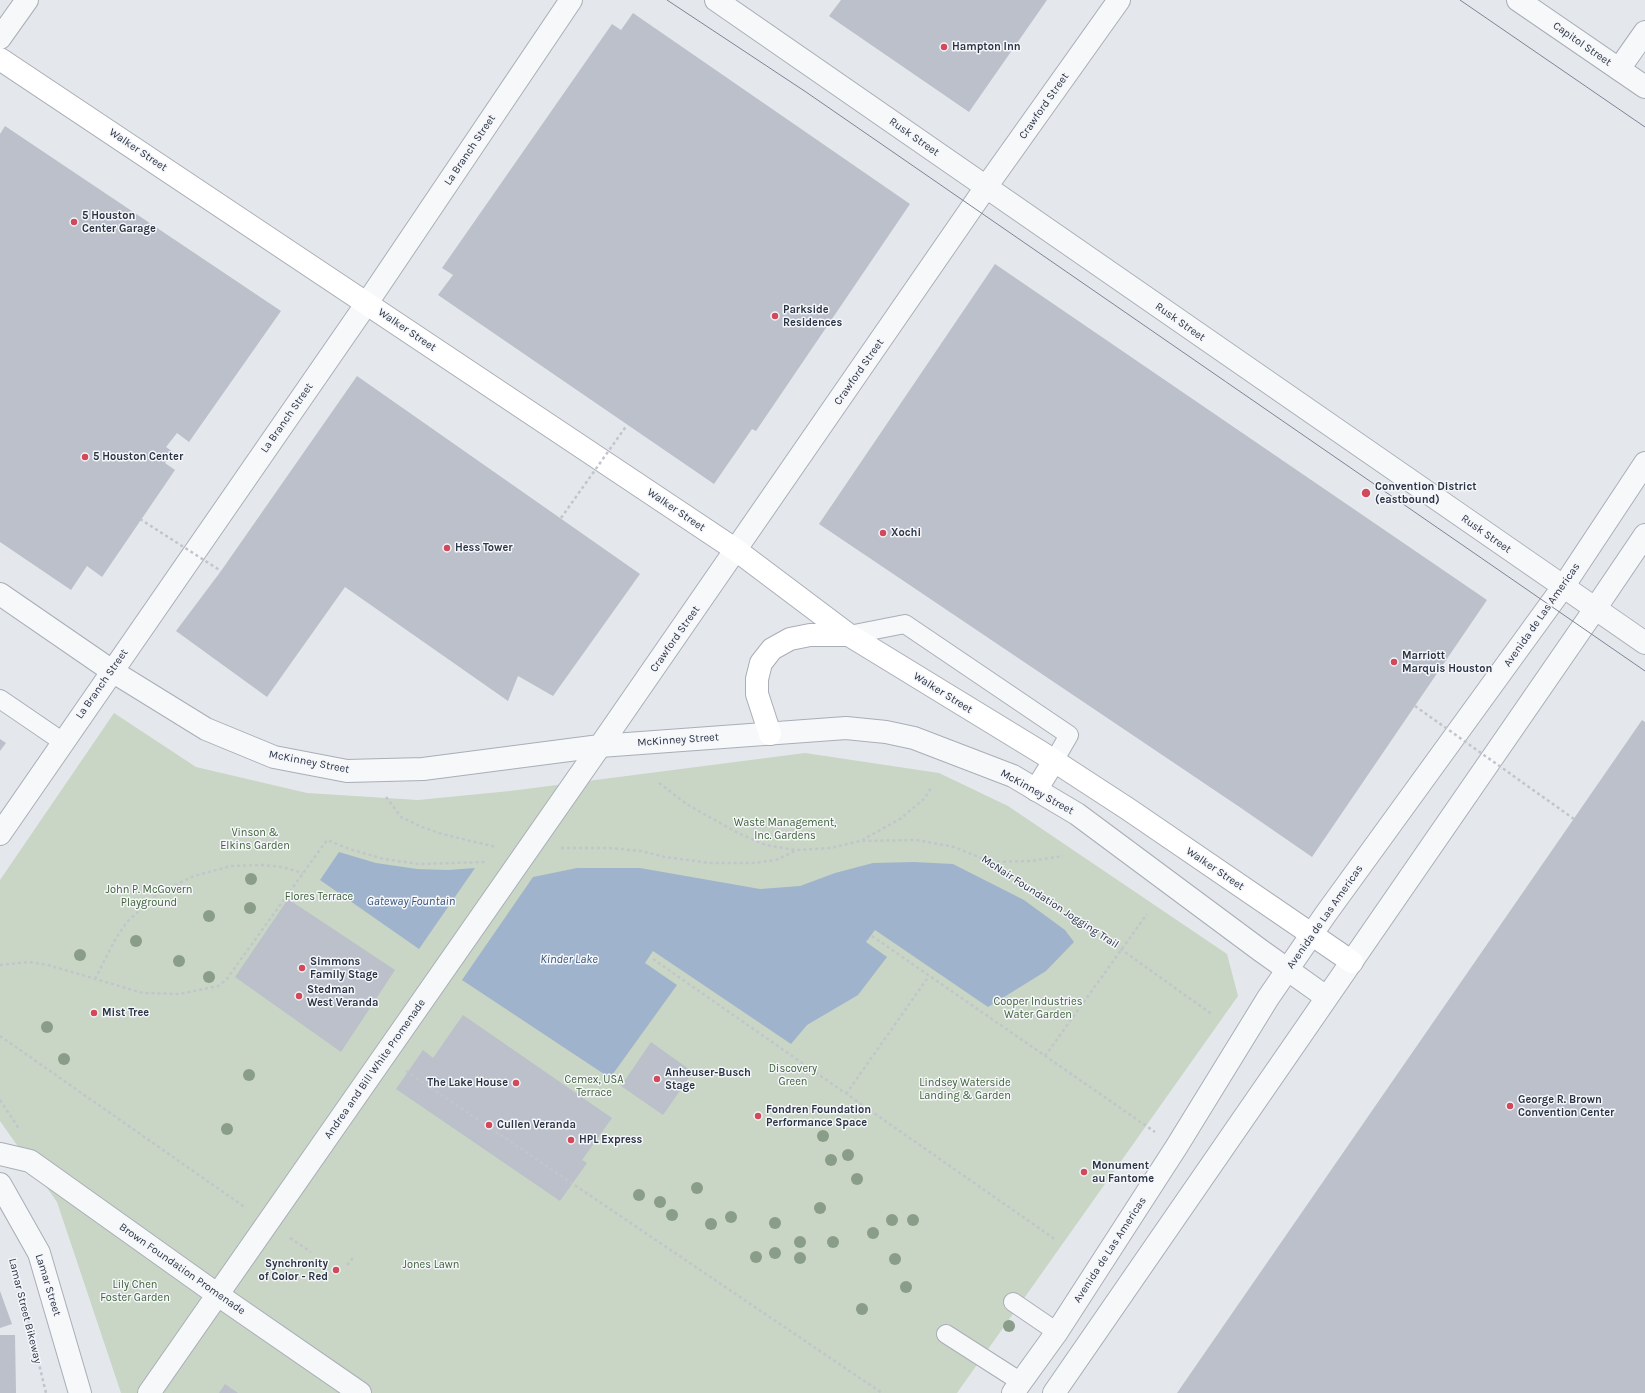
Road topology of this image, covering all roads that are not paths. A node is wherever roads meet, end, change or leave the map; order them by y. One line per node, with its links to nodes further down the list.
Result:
1 (27, 0): 7 (street)
2 (571, 0): 12 (street, La Branch Street)
3 (716, 0): 11 (street, Rusk Street)
4 (1119, 0): 11 (street, Crawford Street)
5 (1518, 0): 9 (street, Capitol Street)
6 (1645, 32): 9 (street)
7 (0, 38)
8 (0, 59): 12 (main road, Walker Street)
9 (1619, 69): 10 (street, Capitol Street)
10 (1645, 87)
11 (986, 187): 15 (street, Crawford Street); 16 (street, Rusk Street)
12 (367, 303): 15 (main road, Walker Street); 21 (street, La Branch Street)
13 (1645, 463): 16 (street, Avenida de Las Americas)
14 (1645, 535): 18 (street)
15 (736, 550): 19 (main road, Walker Street); 25 (street, Crawford Street)
16 (1563, 587): 18 (street, Rusk Street); 29 (street, Avenida de Las Americas)
17 (0, 594): 21 (street, McKinney Street)
18 (1595, 609): 20 (street, Rusk Street); 30 (street)
19 (849, 634): 23 (main road); 26 (main road, Walker Street); 26 (lane)
20 (1645, 643)
21 (112, 671): 24 (street, La Branch Street); 25 (street, McKinney Street)
22 (0, 699): 24 (lane)
23 (770, 734): 25 (street, McKinney Street); 27 (street, McKinney Street)
24 (63, 742): 28 (street, La Branch Street)
25 (600, 746): 35 (street, Andrea and Bill White Promenade)
26 (1054, 761): 27 (main road); 29 (main road, Walker Street)
27 (1036, 790): 31 (street, McKinney Street)
28 (0, 834)
29 (1312, 935): 30 (main road, Walker Street); 31 (street, Avenida de Las Americas)
30 (1352, 962): 32 (street)
31 (1288, 970): 32 (street, McKinney Street); 37 (street, Avenida de Las Americas)
32 (1326, 997): 43 (street)
33 (0, 1154): 35 (street, Brown Foundation Promenade)
34 (0, 1184): 40 (street, Lamar Street)
35 (218, 1295): 41 (street, Andrea and Bill White Promenade); 42 (street, Brown Foundation Promenade)
36 (1013, 1302): 37 (lane)
37 (1057, 1332): 39 (street, Avenida de Las Americas)
38 (946, 1334): 39 (lane)
39 (1023, 1389)
40 (80, 1393)
41 (149, 1393)
42 (360, 1393)
43 (1054, 1393)

